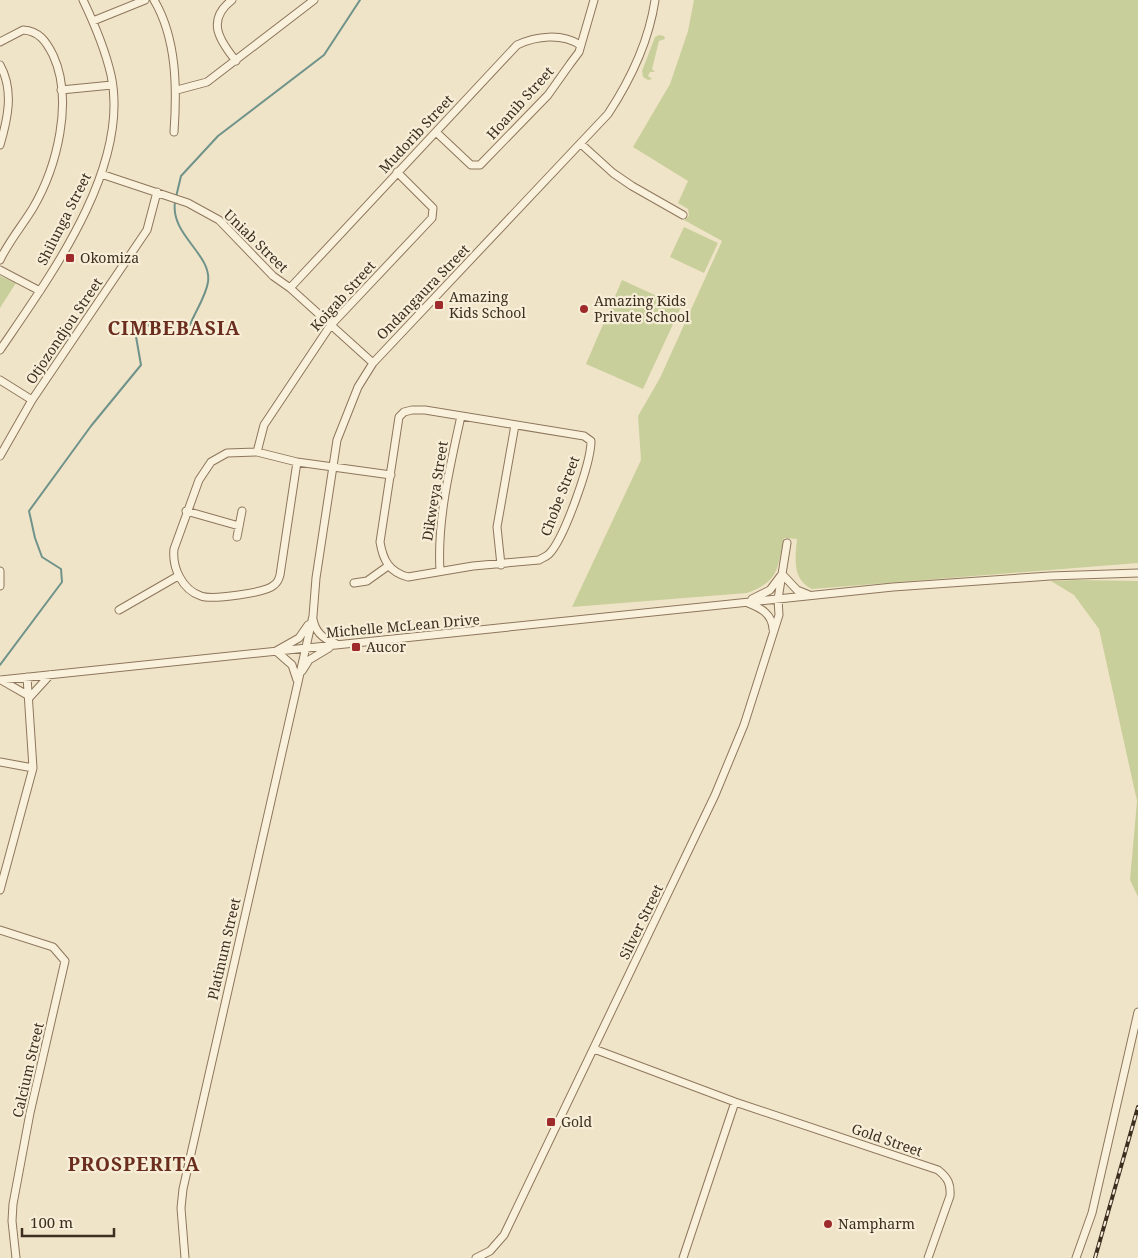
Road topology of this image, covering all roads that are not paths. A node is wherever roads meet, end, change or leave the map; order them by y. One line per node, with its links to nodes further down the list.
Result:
1 (83, 0): 8 (street, Shilunga Street)
2 (146, 0): 8 (street)
3 (154, 0): 15 (street)
4 (232, 0): 11 (street)
5 (314, 0): 11 (street)
6 (594, 0): 10 (street, Hoanib Street)
7 (655, 0): 18 (street, Ondangaura Street)
8 (93, 21): 13 (street, Shilunga Street)
9 (0, 42): 14 (street)
10 (580, 45): 17 (street, Mudorib Street); 17 (street, Hoanib Street)
11 (236, 61): 15 (street)
12 (0, 65): 19 (street)
13 (112, 85): 14 (street); 21 (street, Shilunga Street)
14 (61, 90): 24 (street)
15 (177, 90): 16 (street)
16 (174, 132)
17 (436, 132): 20 (street, Mudorib Street)
18 (581, 144): 23 (street); 30 (street, Ondangaura Street)
19 (0, 145)
20 (397, 172): 26 (street, Mudorib Street); 28 (street, Koigab Street)
21 (101, 174): 22 (street, Uniab Street); 27 (street, Shilunga Street)
22 (158, 192): 26 (street, Uniab Street); 32 (street, Otjozondjou Street)
23 (683, 215)
24 (0, 260)
25 (0, 270): 27 (street)
26 (290, 288): 28 (street, Uniab Street)
27 (40, 291): 29 (street, Shilunga Street)
28 (330, 326): 30 (street, Uniab Street); 35 (street, Koigab Street)
29 (0, 350)
30 (373, 363): 38 (street, Ondangaura Street)
31 (0, 380): 32 (street)
32 (32, 400): 36 (street, Otjozondjou Street)
33 (461, 416): 34 (street, Chobe Street); 39 (street, Chobe Street); 47 (street, Dikweya Street)
34 (515, 425): 45 (street); 45 (street, Chobe Street)
35 (257, 452): 37 (street); 40 (street)
36 (0, 456)
37 (297, 462): 38 (street); 51 (street)
38 (332, 468): 39 (street); 58 (street, Ondangaura Street)
39 (391, 475): 46 (street, Chobe Street)
40 (186, 511): 42 (street); 51 (street)
41 (242, 511): 42 (street)
42 (240, 526): 43 (street)
43 (237, 537)
44 (787, 543): 50 (street, Silver Street)
45 (501, 565): 47 (street, Chobe Street)
46 (388, 566): 47 (street, Chobe Street); 52 (street)
47 (440, 571)
48 (0, 572): 53 (street)
49 (1138, 573): 54 (street, Michelle McLean Drive)
50 (782, 574): 54 (street); 55 (street, Silver Street); 56 (street)
51 (178, 576): 57 (street)
52 (354, 583)
53 (0, 586)
54 (812, 596): 55 (street, Michelle McLean Drive)
55 (778, 598): 56 (street, Michelle McLean Drive); 59 (street, Silver Street)
56 (745, 602): 59 (street); 60 (street, Michelle McLean Drive)
57 (119, 610)
58 (313, 616): 60 (street); 61 (street, Ondangaura Street); 62 (street)
59 (773, 635): 73 (street, Silver Street)
60 (338, 644): 61 (street, Michelle McLean Drive); 66 (street)
61 (306, 648): 62 (street, Michelle McLean Drive); 66 (street, Platinum Street)
62 (276, 651): 63 (street, Michelle McLean Drive); 66 (street)
63 (50, 675): 64 (street, Michelle McLean Drive); 67 (street)
64 (27, 677): 65 (street, Michelle McLean Drive); 67 (street)
65 (0, 680): 67 (street)
66 (297, 680): 76 (street, Platinum Street)
67 (29, 697): 69 (street)
68 (0, 762): 69 (street)
69 (33, 768): 70 (street)
70 (0, 890)
71 (0, 930): 75 (street, Calcium Street)
72 (1138, 1012): 80 (street)
73 (594, 1049): 74 (street, Gold Street); 77 (street, Silver Street)
74 (735, 1102): 78 (street); 79 (street, Gold Street)
75 (16, 1258)
76 (185, 1258)
77 (476, 1258)
78 (683, 1258)
79 (928, 1258)
80 (1076, 1258)

